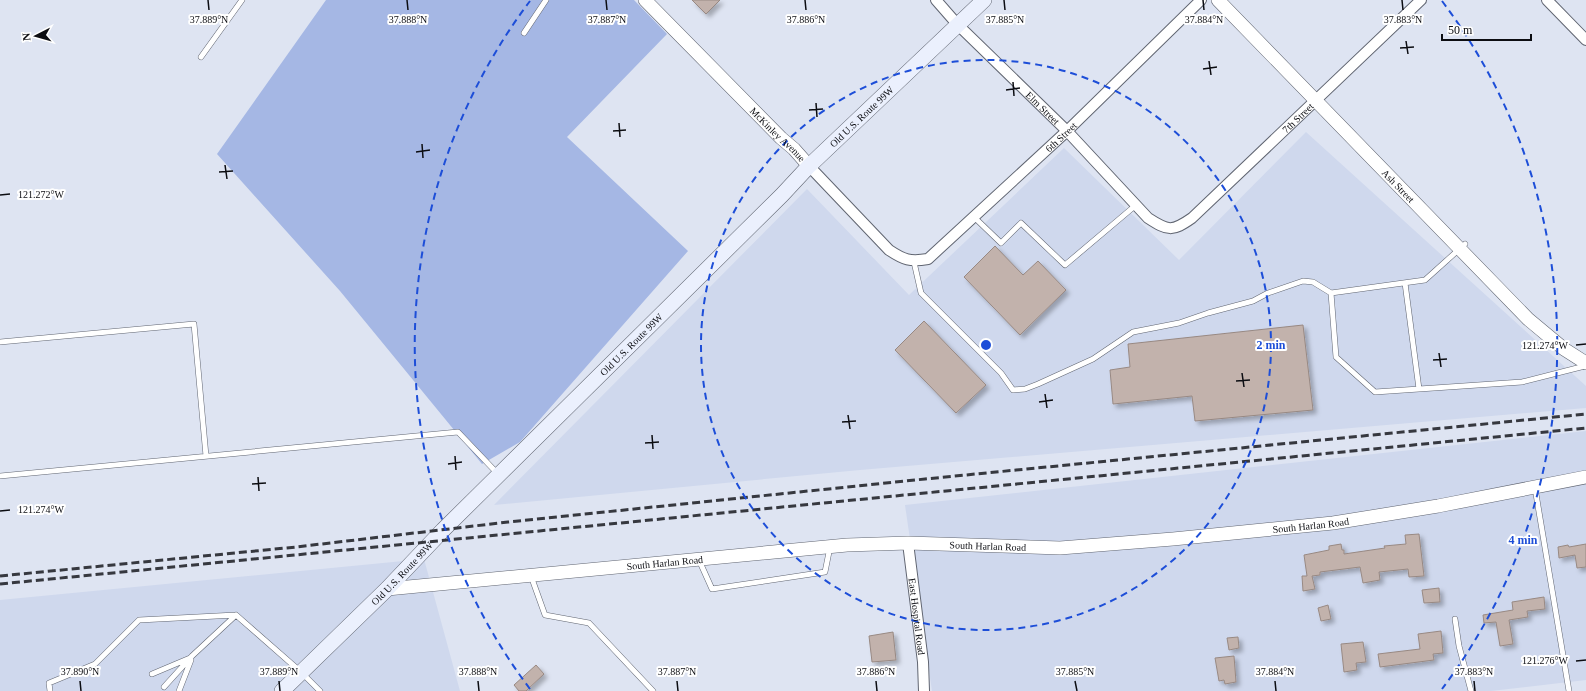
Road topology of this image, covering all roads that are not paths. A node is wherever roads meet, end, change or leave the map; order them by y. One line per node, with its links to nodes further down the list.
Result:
1 (242, 0): 14 (lane)
2 (546, 0): 12 (lane)
3 (646, 0): 17 (street, McKinley Avenue)
4 (936, 0): 11 (street, Elm Street)
5 (984, 0): 11 (main road, Old U.S. Route 99W)
6 (1201, 0): 16 (street, 6th Street)
7 (1218, 0): 15 (street, Ash Street)
8 (1227, 0): 15 (street, Ash Street)
9 (1421, 0): 15 (street, 7th Street)
10 (1547, 0): 13 (street)
11 (958, 24): 16 (street, Elm Street); 17 (main road, Old U.S. Route 99W)
12 (524, 33)
13 (1586, 40)
14 (201, 57)
15 (1319, 98): 20 (street, 7th Street); 21 (street, Ash Street)
16 (1067, 130): 18 (street, Elm Street); 19 (street, 6th Street)
17 (809, 166): 22 (street, McKinley Avenue); 30 (main road, Old U.S. Route 99W)
18 (1136, 206): 19 (lane); 20 (street, Elm Street)
19 (974, 217): 22 (street, 6th Street)
20 (1170, 229)
21 (1463, 246): 23 (lane); 26 (street, Ash Street); 27 (street, Ash Street)
22 (914, 262): 24 (lane)
23 (1405, 283): 24 (lane); 28 (lane)
24 (1331, 293): 28 (lane)
25 (0, 342): 29 (lane)
26 (1586, 355)
27 (1586, 364): 28 (lane)
28 (1419, 389)
29 (206, 456): 30 (lane); 31 (lane)
30 (499, 475): 38 (main road, Old U.S. Route 99W)
31 (0, 476)
32 (1586, 477): 33 (street, South Harlan Road)
33 (1535, 487): 34 (street, South Harlan Road); 52 (lane)
34 (908, 543): 35 (street, South Harlan Road); 50 (street, East Hospital Road)
35 (830, 546): 36 (street, South Harlan Road); 36 (lane)
36 (699, 559): 37 (street, South Harlan Road)
37 (530, 575): 38 (street, South Harlan Road); 49 (lane)
38 (387, 589): 42 (main road, Old U.S. Route 99W)
39 (236, 615): 41 (lane); 42 (lane); 45 (lane)
40 (1455, 619): 51 (lane)
41 (192, 656): 43 (lane); 44 (lane); 46 (lane)
42 (301, 672): 47 (main road, Old U.S. Route 99W); 48 (lane)
43 (152, 674)
44 (164, 687)
45 (50, 691)
46 (179, 691)
47 (282, 691)
48 (320, 691)
49 (653, 691)
50 (924, 691)
51 (1471, 691)
52 (1569, 691)

